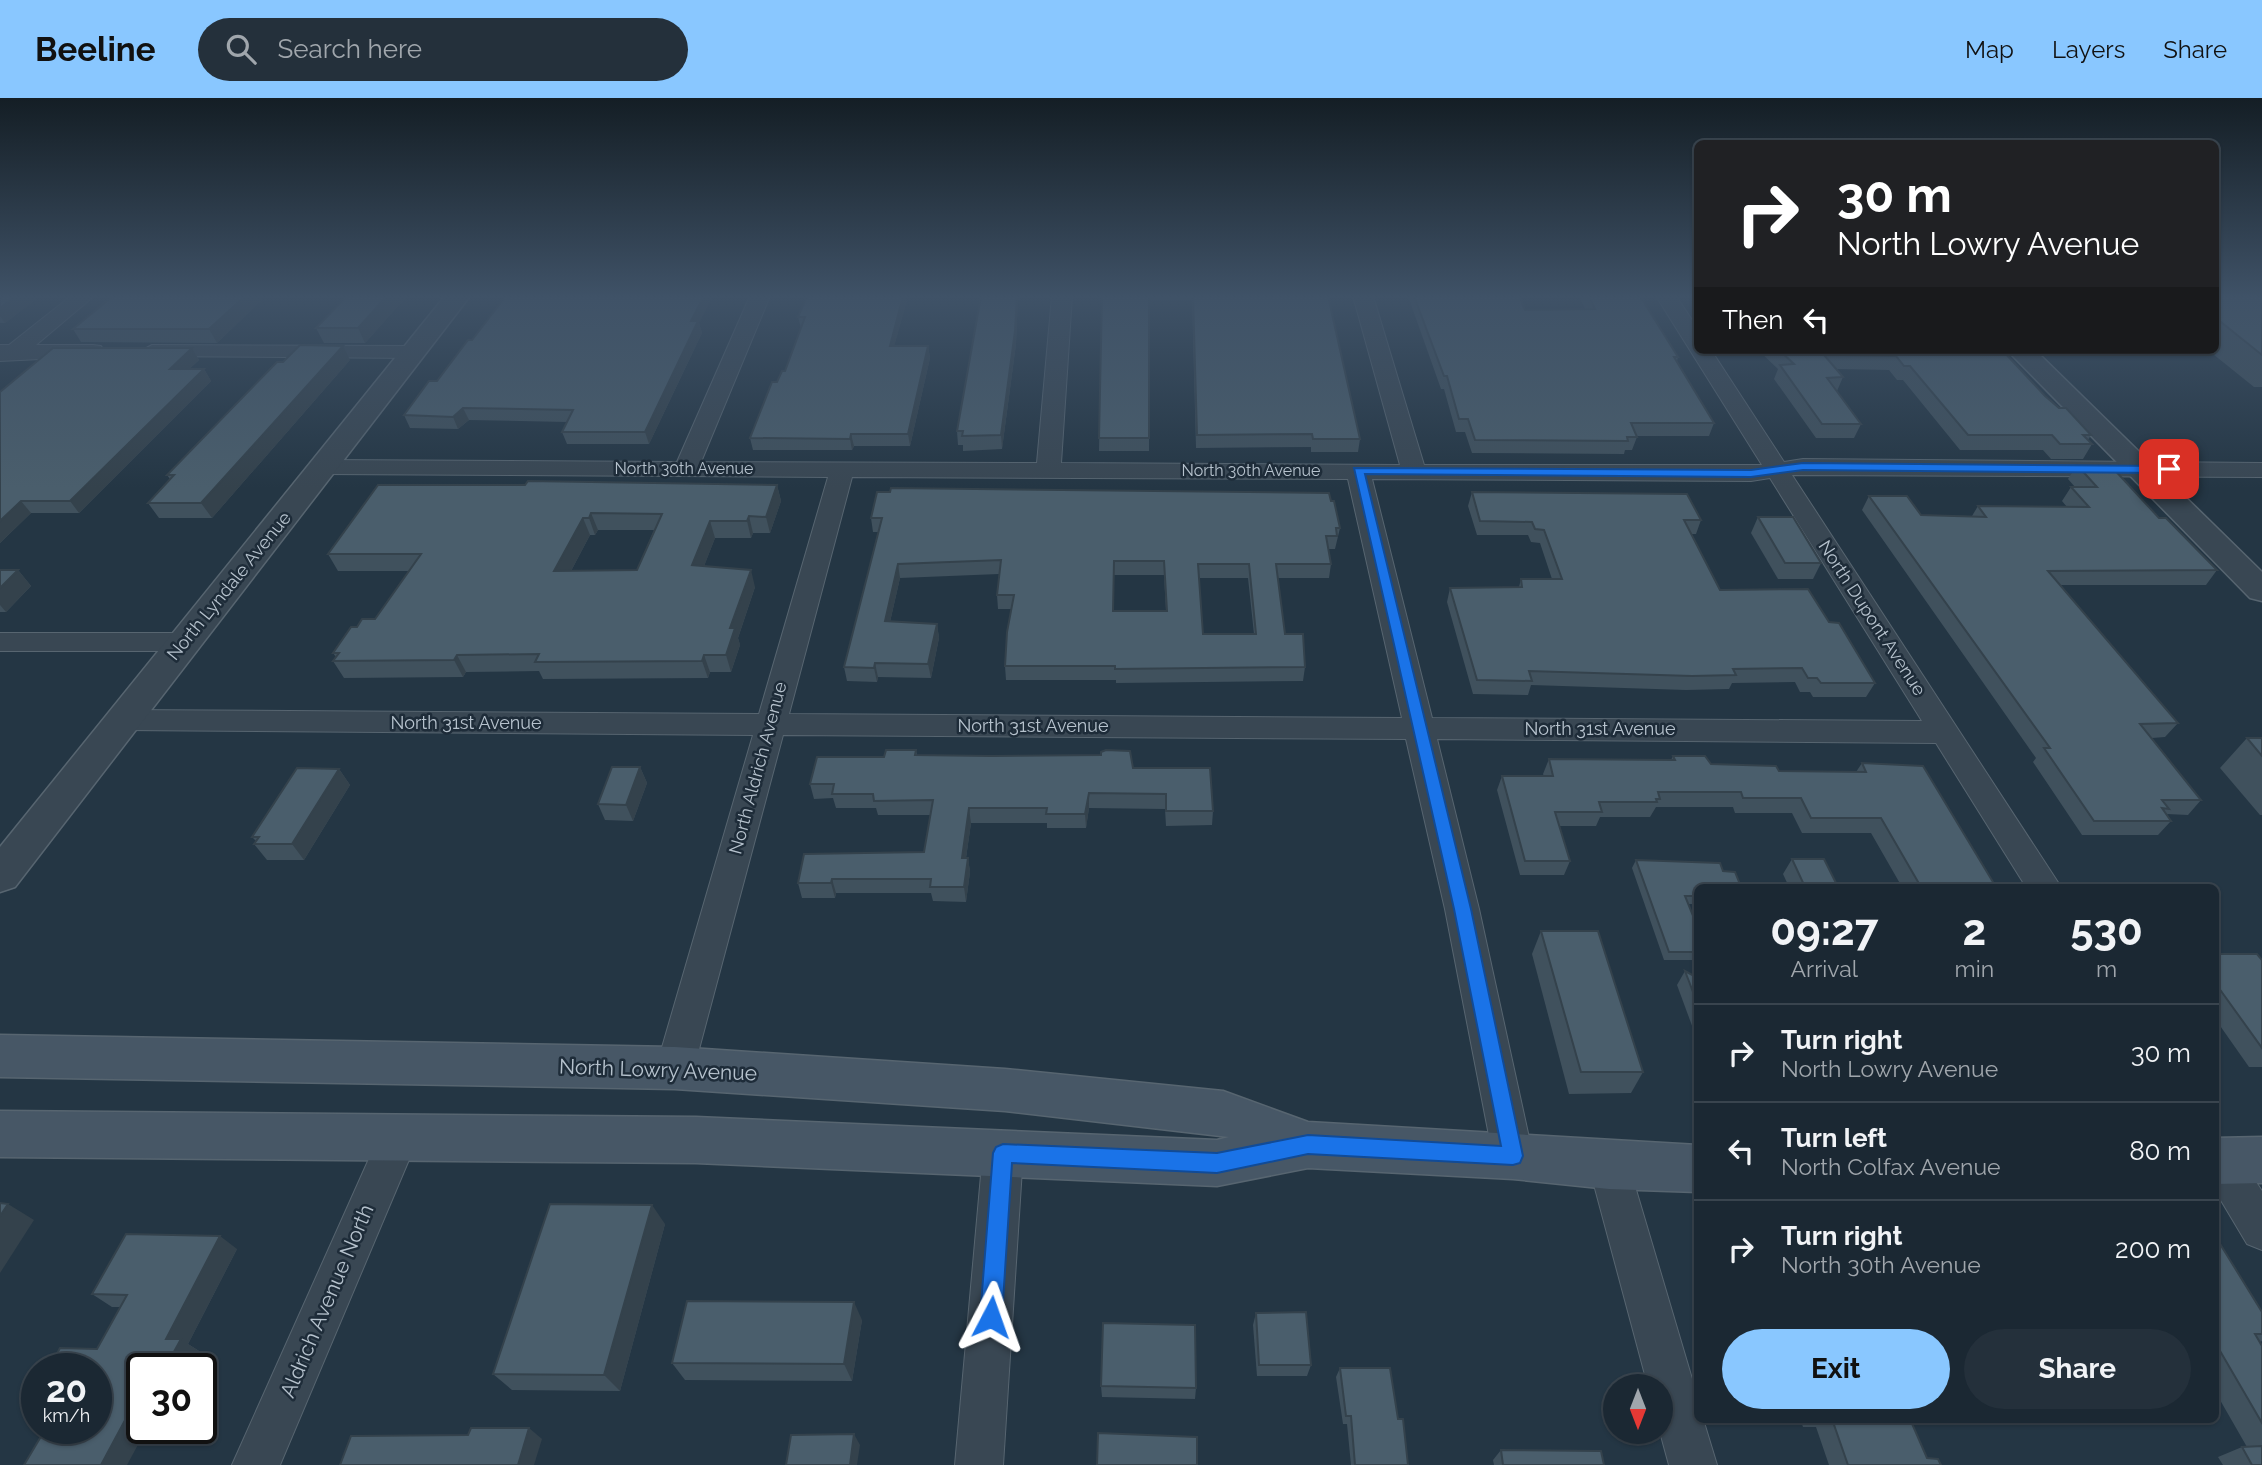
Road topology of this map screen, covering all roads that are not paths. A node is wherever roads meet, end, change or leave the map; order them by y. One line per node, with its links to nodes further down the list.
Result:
1 (408, 360): 7 (street, North Lyndale Avenue)
2 (733, 360): 8 (street)
3 (1057, 360): 10 (street)
4 (1381, 360): 15 (street)
5 (1707, 360): 13 (street, North Dupont Avenue)
6 (2030, 360): 11 (street)
7 (324, 467): 8 (street, North 30th Avenue); 18 (street, North Lyndale Avenue)
8 (686, 468): 9 (street, North 30th Avenue)
9 (842, 468): 10 (street, North 30th Avenue); 20 (street, North Aldrich Avenue)
10 (1049, 469): 12 (street, North 30th Avenue)
11 (2139, 469): 13 (street, North 30th Avenue); 14 (street, North 30th Avenue); 16 (street)
12 (1358, 470): 15 (street, North 30th Avenue); 21 (street)
13 (1777, 470): 15 (street, North 30th Avenue); 22 (street, North Dupont Avenue)
14 (2262, 470)
15 (1413, 471)
16 (2262, 591)
17 (0, 642): 18 (street)
18 (184, 642): 19 (street, North Lyndale Avenue)
19 (123, 720): 20 (street, North 31st Avenue); 23 (street, North Lyndale Avenue)
20 (769, 725): 21 (street, North 31st Avenue); 26 (street, North Aldrich Avenue)
21 (1420, 729): 22 (street, North 31st Avenue); 31 (street)
22 (1944, 732): 24 (street, North Dupont Avenue)
23 (0, 876)
24 (2041, 884)
25 (0, 1056): 26 (main road, North Lowry Avenue)
26 (674, 1068): 29 (main road, North Lowry Avenue)
27 (0, 1134): 28 (main road, North Lowry Avenue)
28 (399, 1136): 30 (main road, North Lowry Avenue); 36 (street, Aldrich Avenue North)
29 (1308, 1144): 30 (main road, North Lowry Avenue); 31 (main road, North Lowry Avenue)
30 (1003, 1153): 37 (street)
31 (1513, 1156): 33 (main road, North Lowry Avenue)
32 (2228, 1159): 35 (street)
33 (1609, 1166): 34 (main road, North Lowry Avenue); 38 (street)
34 (1694, 1169)
35 (2262, 1229)
36 (256, 1465)
37 (979, 1465)
38 (1693, 1465)

